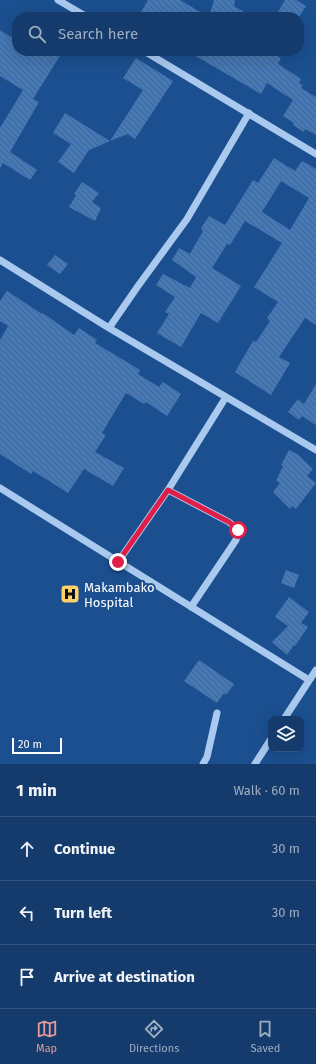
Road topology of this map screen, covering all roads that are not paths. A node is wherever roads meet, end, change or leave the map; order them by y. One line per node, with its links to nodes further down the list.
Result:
1 (58, 0): 2 (street)
2 (78, 12)
3 (152, 56): 4 (street)
4 (249, 113): 5 (street); 7 (street)
5 (316, 154)
6 (0, 260): 7 (street)
7 (109, 328): 8 (street)
8 (226, 397): 9 (street); 11 (street)
9 (316, 450)
10 (0, 488): 12 (street)
11 (168, 490): 12 (street); 13 (street)
12 (118, 562): 13 (street)
13 (192, 607): 15 (street)
14 (316, 670): 15 (street)
15 (309, 680): 17 (street)
16 (217, 713): 19 (street)
17 (286, 716)
18 (268, 744): 20 (street)
19 (203, 764)
20 (255, 764)

